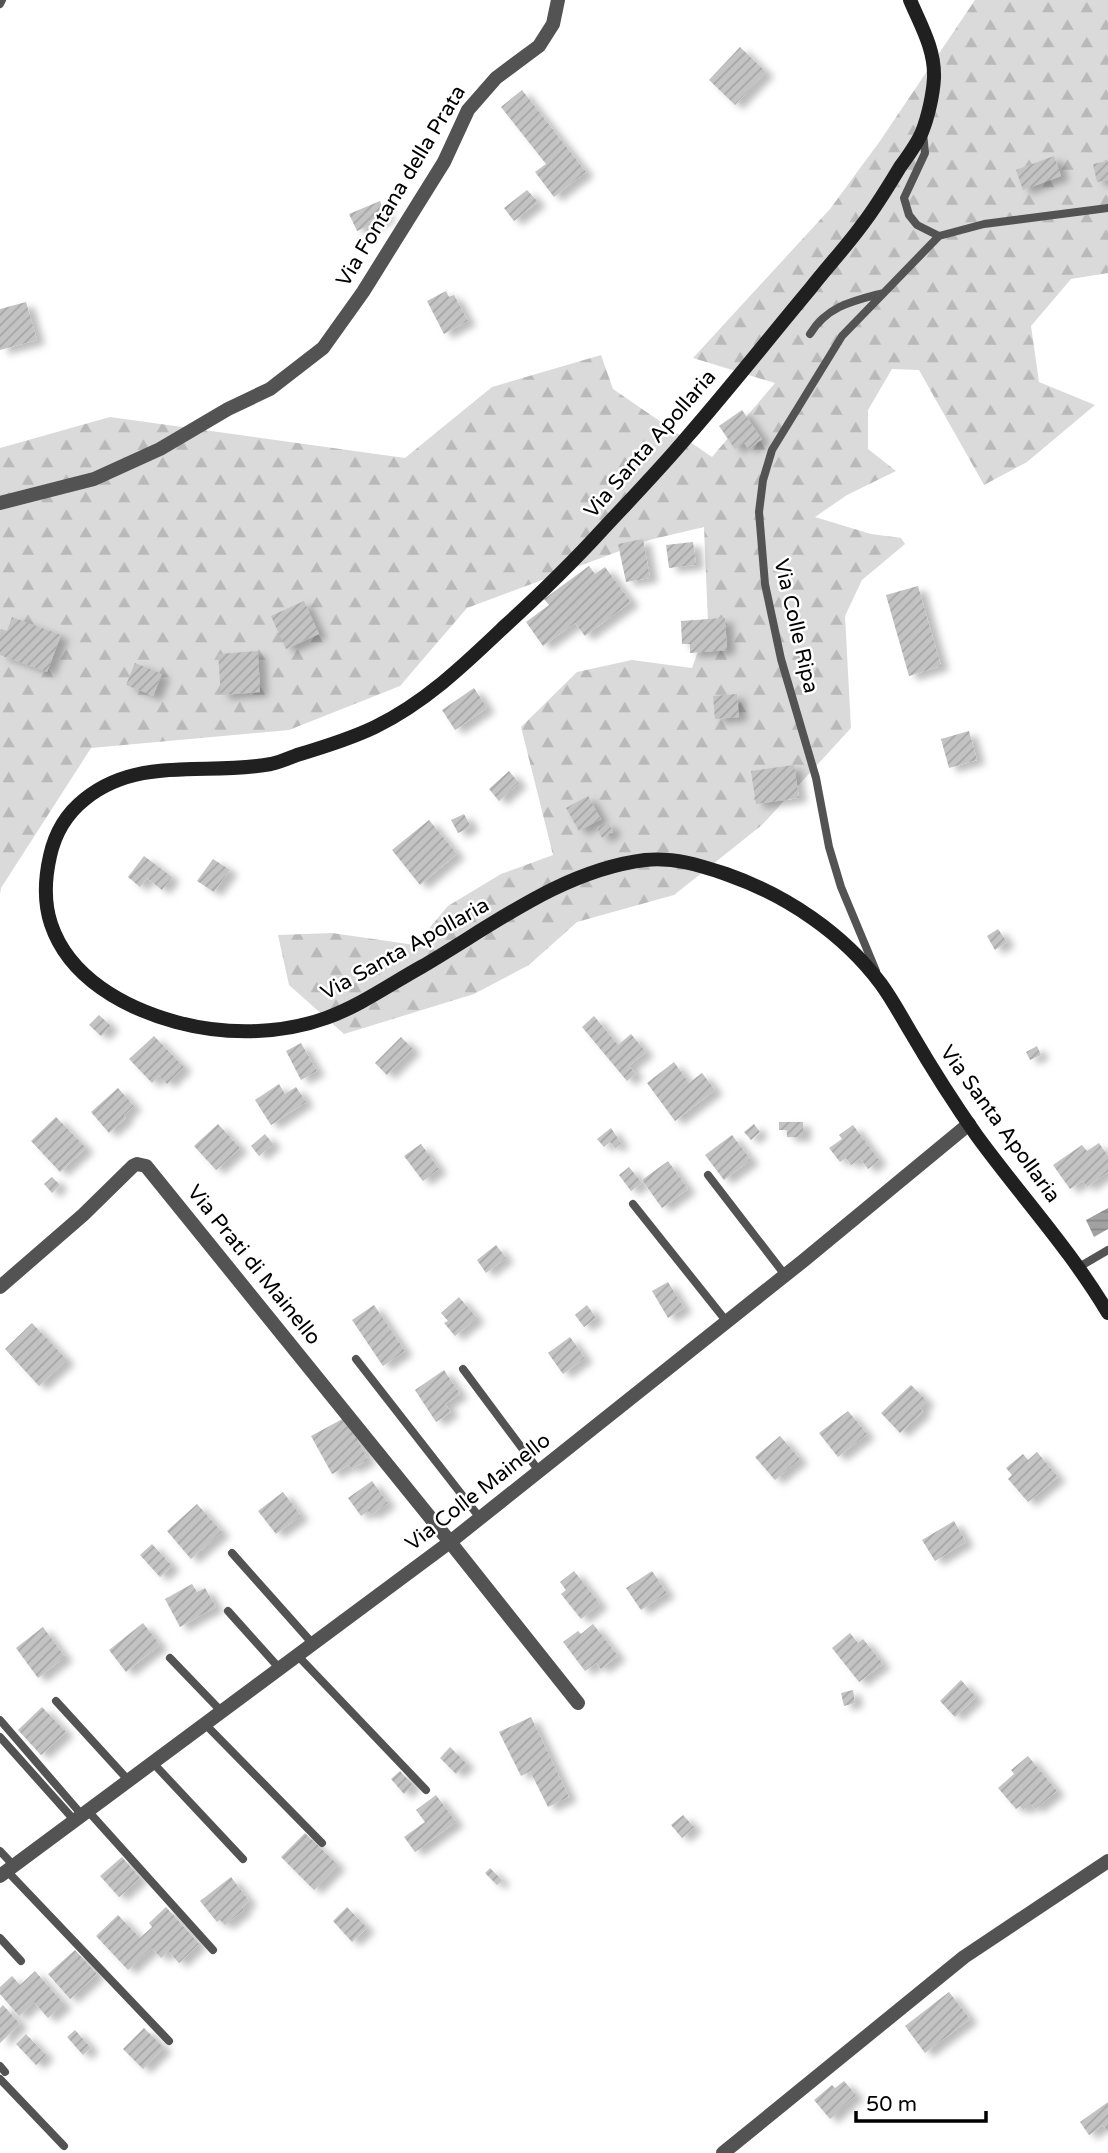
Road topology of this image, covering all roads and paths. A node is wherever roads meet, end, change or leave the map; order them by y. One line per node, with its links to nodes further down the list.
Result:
1 (558, 0): 8 (street, Via Fontana della Prata)
2 (910, 0): 3 (street, Via Santa Apollaria)
3 (923, 130): 5 (lane); 9 (street, Via Santa Apollaria)
4 (1108, 208): 5 (lane)
5 (939, 236): 6 (lane, Via Colle Ripa)
6 (886, 292): 7 (lane); 9 (lane, Via Colle Ripa)
7 (810, 334)
8 (0, 503)
9 (883, 987): 10 (street, Via Santa Apollaria)
10 (969, 1124): 14 (street, Via Santa Apollaria); 15 (street, Via Colle Mainello)
11 (708, 1175): 15 (lane)
12 (633, 1203): 18 (lane)
13 (1108, 1250): 14 (lane)
14 (1079, 1267): 17 (street, Via Santa Apollaria)
15 (785, 1275): 18 (street, Via Colle Mainello)
16 (0, 1287): 23 (street, Via Prati di Mainello)
17 (1108, 1313)
18 (727, 1322): 21 (street, Via Colle Mainello)
19 (356, 1359): 22 (lane)
20 (463, 1369): 21 (lane)
21 (539, 1471): 22 (street, Via Colle Mainello)
22 (480, 1518): 23 (street, Via Colle Mainello)
23 (450, 1542): 26 (street, Via Colle Mainello); 31 (street)
24 (232, 1553): 26 (lane)
25 (228, 1611): 29 (lane)
26 (313, 1644): 27 (street, Via Colle Mainello)
27 (298, 1656): 29 (street, Via Colle Mainello); 38 (lane)
28 (170, 1658): 32 (lane)
29 (280, 1669): 32 (street, Via Colle Mainello)
30 (56, 1701): 37 (lane)
31 (578, 1703)
32 (222, 1712): 34 (street, Via Colle Mainello)
33 (0, 1720): 39 (lane)
34 (205, 1724): 36 (street, Via Colle Mainello); 40 (lane)
35 (0, 1737): 39 (lane)
36 (153, 1763): 37 (street, Via Colle Mainello); 42 (lane)
37 (129, 1781): 39 (street, Via Colle Mainello)
38 (426, 1790)
39 (82, 1816): 44 (street, Via Colle Mainello); 46 (lane)
40 (322, 1843)
41 (0, 1852): 44 (lane)
42 (243, 1860)
43 (1108, 1861): 51 (street)
44 (7, 1871): 48 (lane)
45 (0, 1938): 47 (lane)
46 (213, 1950)
47 (21, 1961)
48 (169, 2041)
49 (2, 2072): 50 (lane)
50 (64, 2146)
51 (723, 2153)

